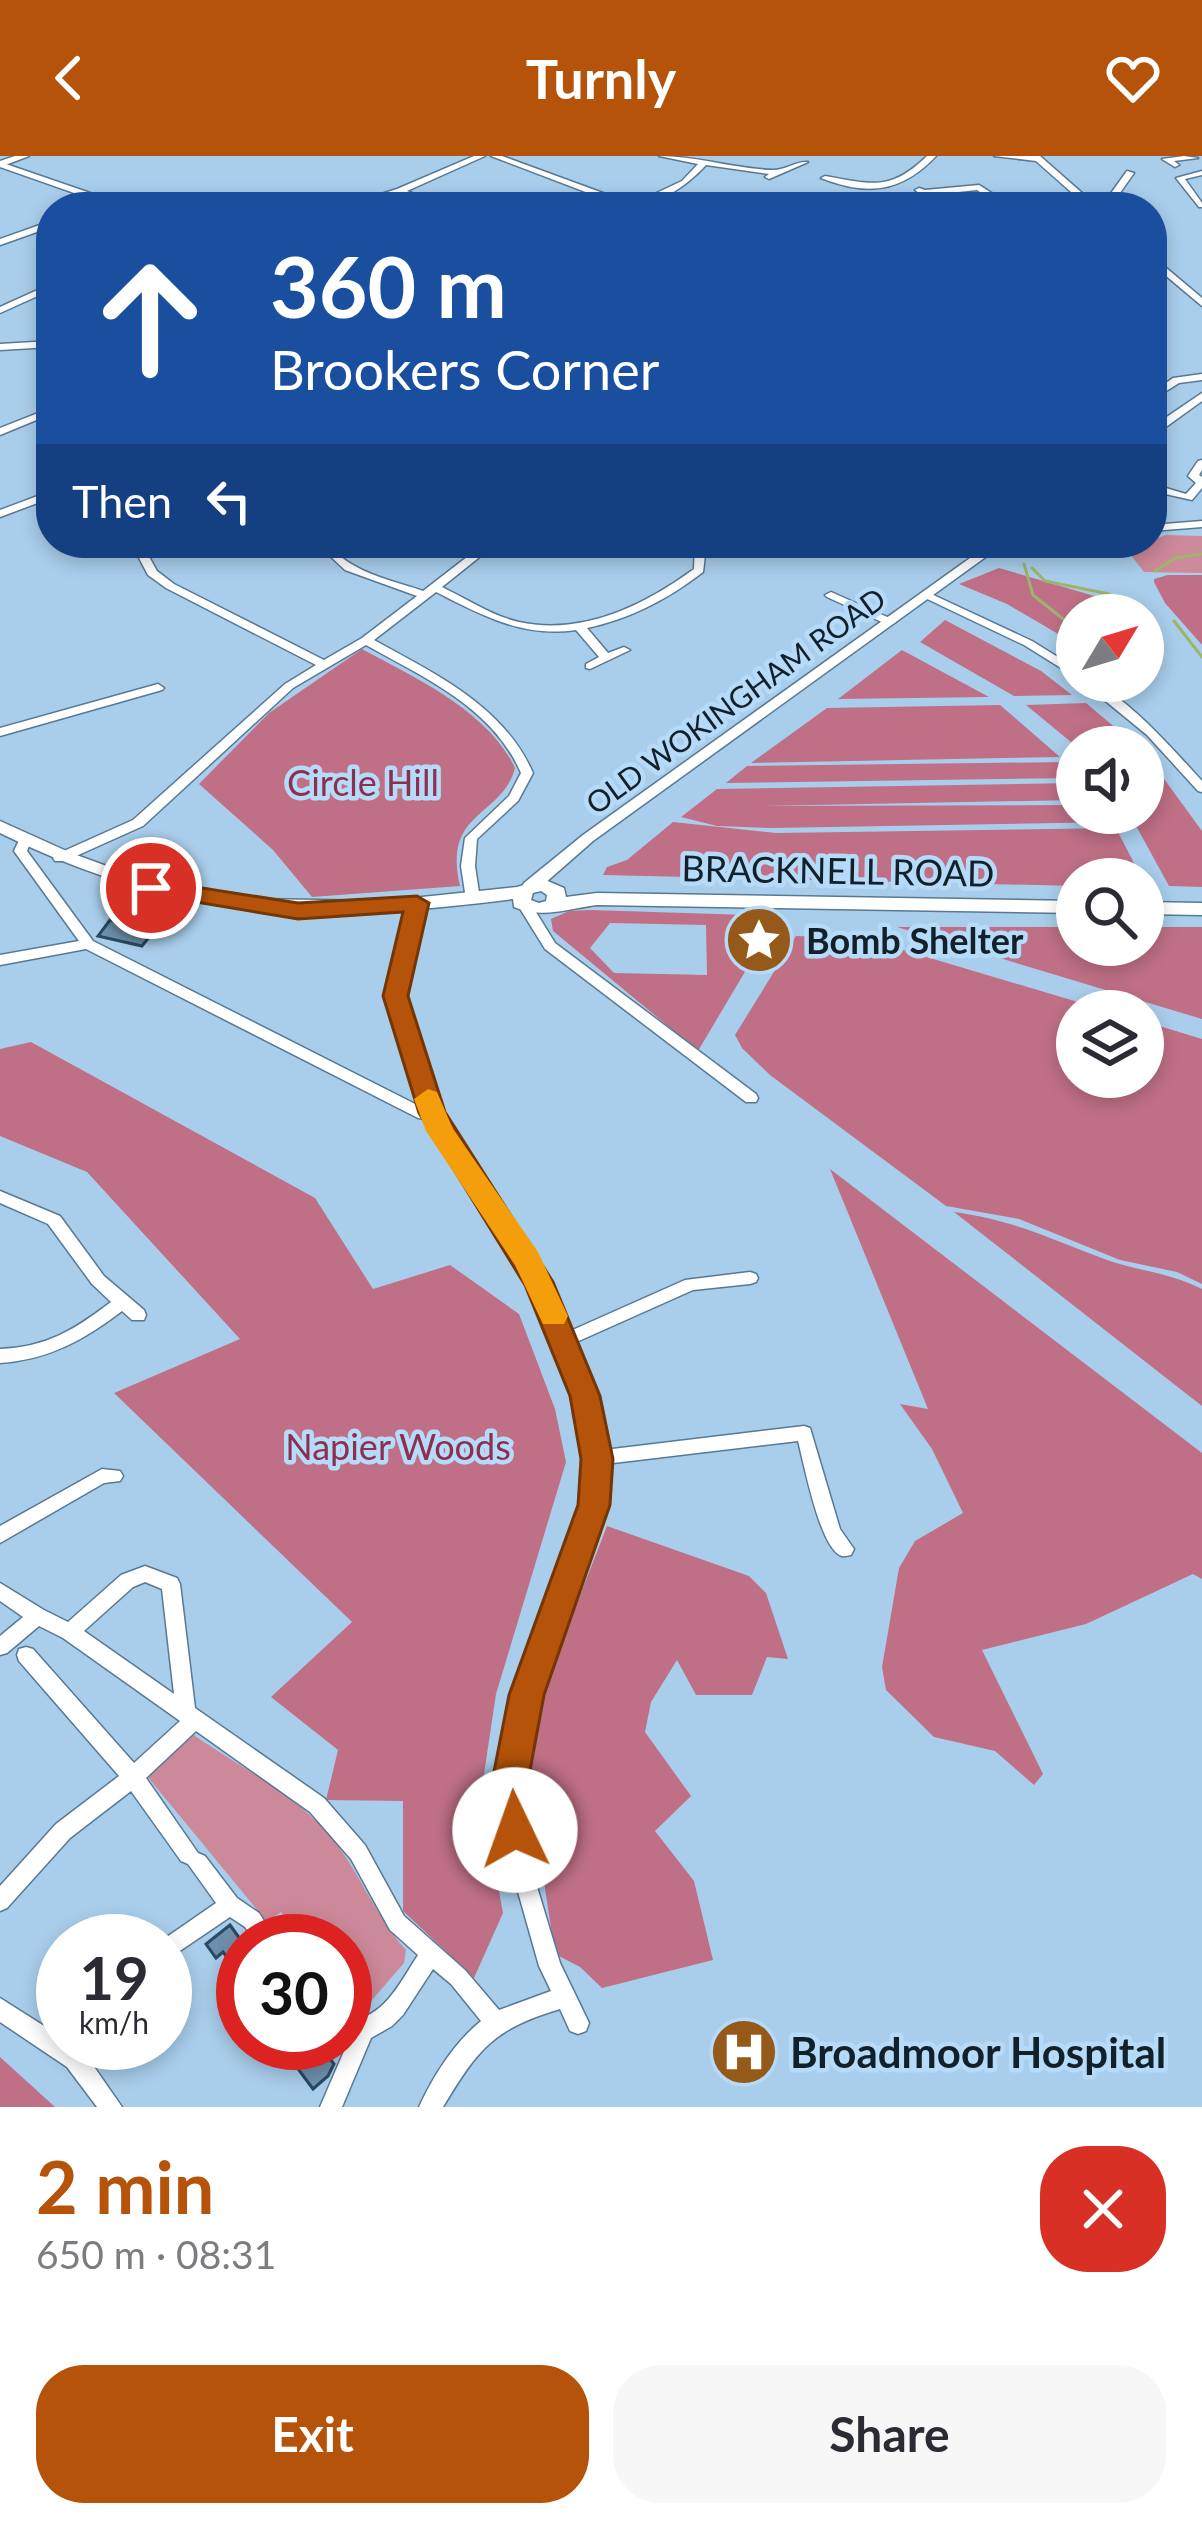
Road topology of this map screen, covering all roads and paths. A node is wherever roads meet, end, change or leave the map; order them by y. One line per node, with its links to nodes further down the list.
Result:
1 (24, 156): 11 (street)
2 (481, 156): 19 (street)
3 (495, 156): 22 (street)
4 (663, 156): 9 (street)
5 (932, 156): 18 (street)
6 (998, 156): 7 (street)
7 (1037, 157): 27 (street)
8 (1195, 157): 12 (street); 13 (street)
9 (704, 162): 15 (street); 23 (street)
10 (804, 162): 15 (street)
11 (0, 164): 20 (street)
12 (1174, 165)
13 (1202, 170): 29 (street)
14 (1118, 171): 28 (street)
15 (778, 173): 16 (street)
16 (767, 178)
17 (825, 178): 18 (street)
18 (907, 182): 24 (street)
19 (400, 191): 21 (street)
20 (74, 192)
21 (396, 192)
22 (592, 192)
23 (666, 192)
24 (921, 192)
25 (932, 192): 26 (street)
26 (991, 192)
27 (1076, 192)
28 (1118, 192)
29 (1199, 201)
30 (36, 229): 31 (street)
31 (0, 242)
32 (1167, 274): 34 (street)
33 (36, 294): 35 (street)
34 (1202, 303)
35 (0, 310)
36 (36, 345): 37 (street)
37 (0, 347)
38 (1202, 377): 39 (street)
39 (1167, 386)
40 (1201, 397): 42 (street)
41 (36, 417): 43 (street)
42 (1167, 422)
43 (0, 432)
44 (1202, 464): 45 (street)
45 (1202, 482): 46 (street)
46 (1167, 492)
47 (36, 500): 48 (street)
48 (0, 514)
49 (1202, 524): 50 (street)
50 (1167, 525)
51 (147, 558): 65 (street)
52 (338, 558): 56 (street)
53 (472, 558): 56 (street)
54 (700, 558): 60 (street)
55 (972, 558): 57 (street, OLD WOKINGHAM ROAD)
56 (430, 591): 60 (street); 61 (street)
57 (927, 595): 59 (street, OLD WOKINGHAM ROAD); 64 (street)
58 (818, 603): 59 (street)
59 (890, 622): 75 (street, OLD WOKINGHAM ROAD)
60 (579, 626): 63 (street)
61 (366, 640): 65 (street); 74 (street)
62 (624, 650): 63 (street)
63 (604, 656): 66 (street)
64 (1056, 662)
65 (322, 664): 73 (street)
66 (590, 666)
67 (158, 688): 69 (street)
68 (1113, 702): 70 (street)
69 (0, 732)
70 (1202, 788)
71 (0, 826): 72 (main road, BRACKNELL ROAD)
72 (26, 841): 73 (main road, BRACKNELL ROAD); 80 (street)
73 (60, 858): 76 (main road, BRACKNELL ROAD)
74 (476, 899): 75 (main road, BRACKNELL ROAD); 76 (main road, BRACKNELL ROAD)
75 (538, 901): 77 (main road, BRACKNELL ROAD); 82 (street)
76 (417, 903): 83 (street)
77 (1056, 907)
78 (1164, 908): 79 (main road)
79 (1202, 909)
80 (88, 944): 81 (street); 83 (street)
81 (0, 961)
82 (751, 1098)
83 (432, 1113): 88 (street)
84 (4, 1192): 86 (street)
85 (750, 1279): 88 (street)
86 (122, 1302): 87 (street); 89 (street)
87 (139, 1315)
88 (563, 1341): 90 (street)
89 (0, 1356)
90 (597, 1459): 93 (street); 106 (street)
91 (114, 1476): 92 (street)
92 (0, 1535)
93 (845, 1549)
94 (0, 1591): 95 (street)
95 (37, 1616): 96 (street); 97 (street)
96 (70, 1632): 99 (street); 99 (street)
97 (0, 1647)
98 (26, 1655): 100 (street)
99 (190, 1718): 100 (street); 105 (street)
100 (133, 1778): 101 (street); 102 (street)
101 (0, 1901)
102 (230, 1905): 103 (street); 104 (street)
103 (243, 1914)
104 (192, 1932)
105 (430, 1956): 108 (street); 110 (street)
106 (562, 1998): 108 (street); 109 (street)
107 (0, 2009): 111 (street)
108 (495, 2020): 116 (street)
109 (578, 2023)
110 (372, 2027)
111 (36, 2028)
112 (91, 2070): 114 (street)
113 (342, 2070): 115 (street)
114 (111, 2107)
115 (332, 2107)
116 (430, 2107)

